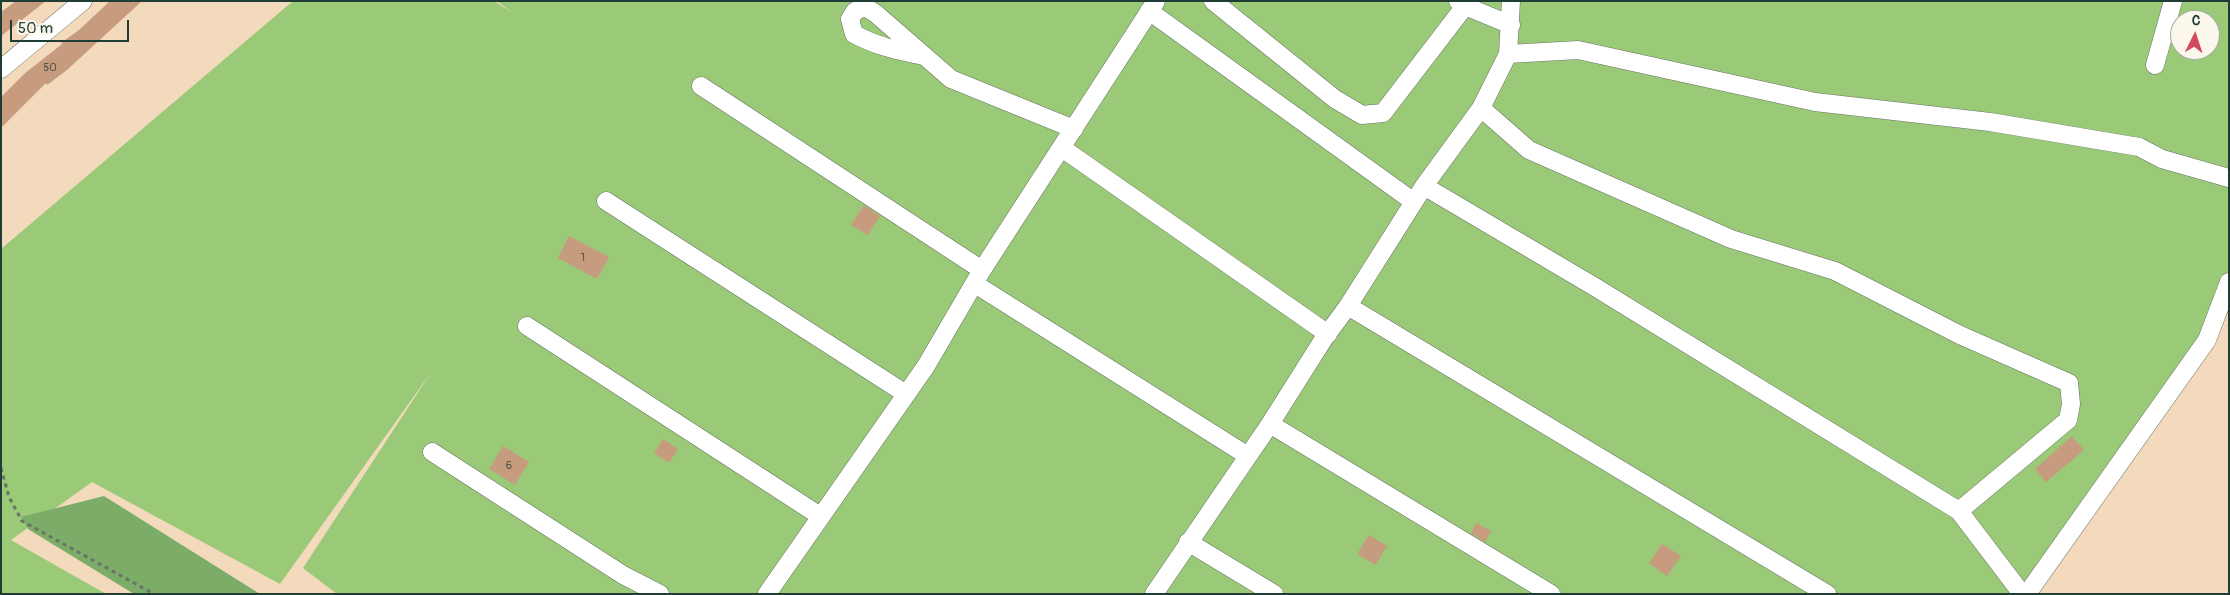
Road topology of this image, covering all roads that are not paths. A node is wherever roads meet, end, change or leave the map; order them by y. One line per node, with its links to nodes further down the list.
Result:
1 (83, 1): 11 (street)
2 (1212, 1): 5 (street)
3 (1511, 1): 7 (street)
4 (2173, 1): 10 (street)
5 (1462, 4): 7 (street)
6 (1152, 6): 14 (street); 19 (street)
7 (1511, 25): 8 (street)
8 (1508, 54): 13 (street); 16 (street)
9 (924, 56): 14 (street)
10 (2156, 65)
11 (1, 69)
12 (701, 86): 20 (street)
13 (1481, 108): 17 (street); 29 (street)
14 (1074, 129): 15 (street)
15 (1062, 148): 20 (street); 24 (street)
16 (2229, 178)
17 (1424, 186): 19 (street); 29 (street)
18 (606, 201): 25 (street)
19 (1414, 202): 22 (street)
20 (978, 277): 25 (street); 28 (street)
21 (2229, 282): 39 (street)
22 (1348, 306): 24 (street); 37 (street)
23 (528, 326): 30 (street)
24 (1328, 334): 26 (street)
25 (906, 394): 30 (street)
26 (1270, 424): 28 (street); 36 (street)
27 (432, 452): 32 (street)
28 (1248, 456): 31 (street)
29 (1960, 511): 38 (street)
30 (820, 516): 33 (street)
31 (1188, 542): 34 (street); 35 (street)
32 (660, 594)
33 (767, 594)
34 (1154, 594)
35 (1274, 594)
36 (1551, 594)
37 (1827, 594)
38 (2022, 594)
39 (2027, 594)

